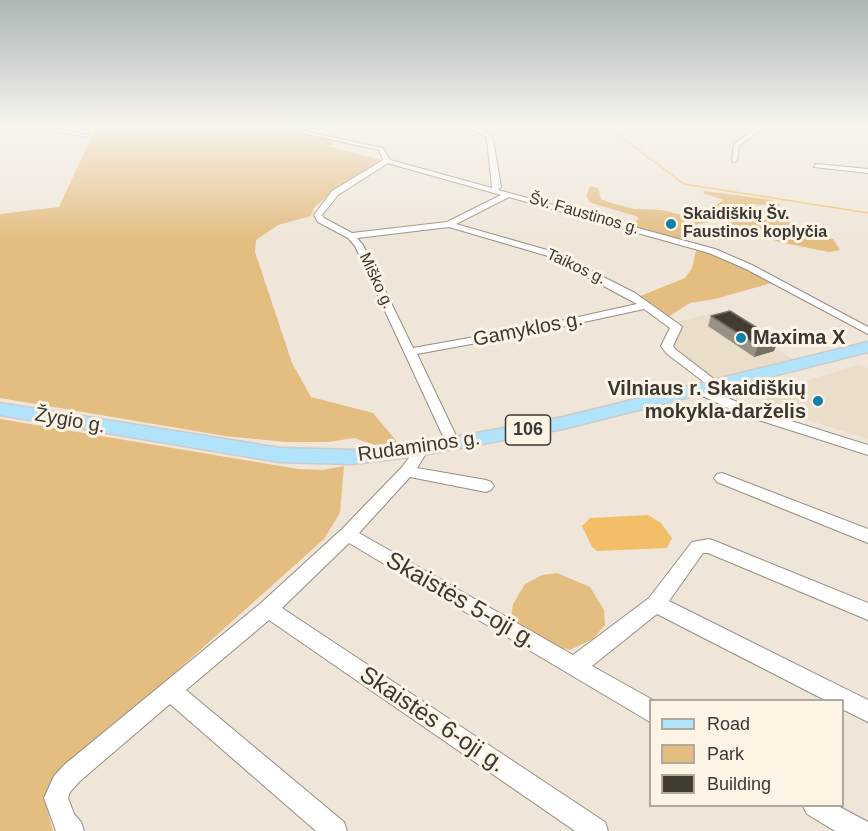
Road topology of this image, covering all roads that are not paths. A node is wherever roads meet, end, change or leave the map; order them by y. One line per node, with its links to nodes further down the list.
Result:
1 (382, 164): 9 (street, Miško g.)
2 (398, 164): 6 (street, Šv. Faustinos g.)
3 (493, 164): 6 (street)
4 (816, 166): 5 (street)
5 (868, 171)
6 (495, 189): 7 (street, Šv. Faustinos g.)
7 (510, 194): 8 (street); 11 (street, Šv. Faustinos g.)
8 (449, 224): 9 (street); 10 (street, Taikos g.)
9 (351, 236): 13 (street, Miško g.)
10 (647, 305): 13 (street, Gamyklos g.); 14 (street, Taikos g.)
11 (868, 330)
12 (868, 347): 14 (main road, Rudaminos g. / 106)
13 (410, 352): 17 (street, Miško g.)
14 (709, 388): 17 (main road, Rudaminos g. / 106); 19 (street)
15 (0, 409): 16 (main road, Žygio g. / 106)
16 (141, 433): 18 (main road, Rudaminos g. / 106)
17 (453, 444): 18 (main road, Rudaminos g. / 106)
18 (417, 450): 20 (street)
19 (868, 450)
20 (407, 471): 22 (street); 23 (street)
21 (722, 478): 24 (street)
22 (486, 486)
23 (348, 534): 26 (street); 28 (street, Skaistės 5-oji g.)
24 (868, 536)
25 (656, 604): 27 (street); 28 (street); 31 (street)
26 (268, 609): 29 (street); 35 (street, Skaistės 6-oji g.)
27 (868, 612)
28 (574, 667): 30 (street, Skaistės 5-oji g.)
29 (171, 691): 33 (street); 34 (street)
30 (649, 710)
31 (868, 711)
32 (817, 807): 36 (street)
33 (72, 831)
34 (335, 831)
35 (596, 831)
36 (859, 831)

